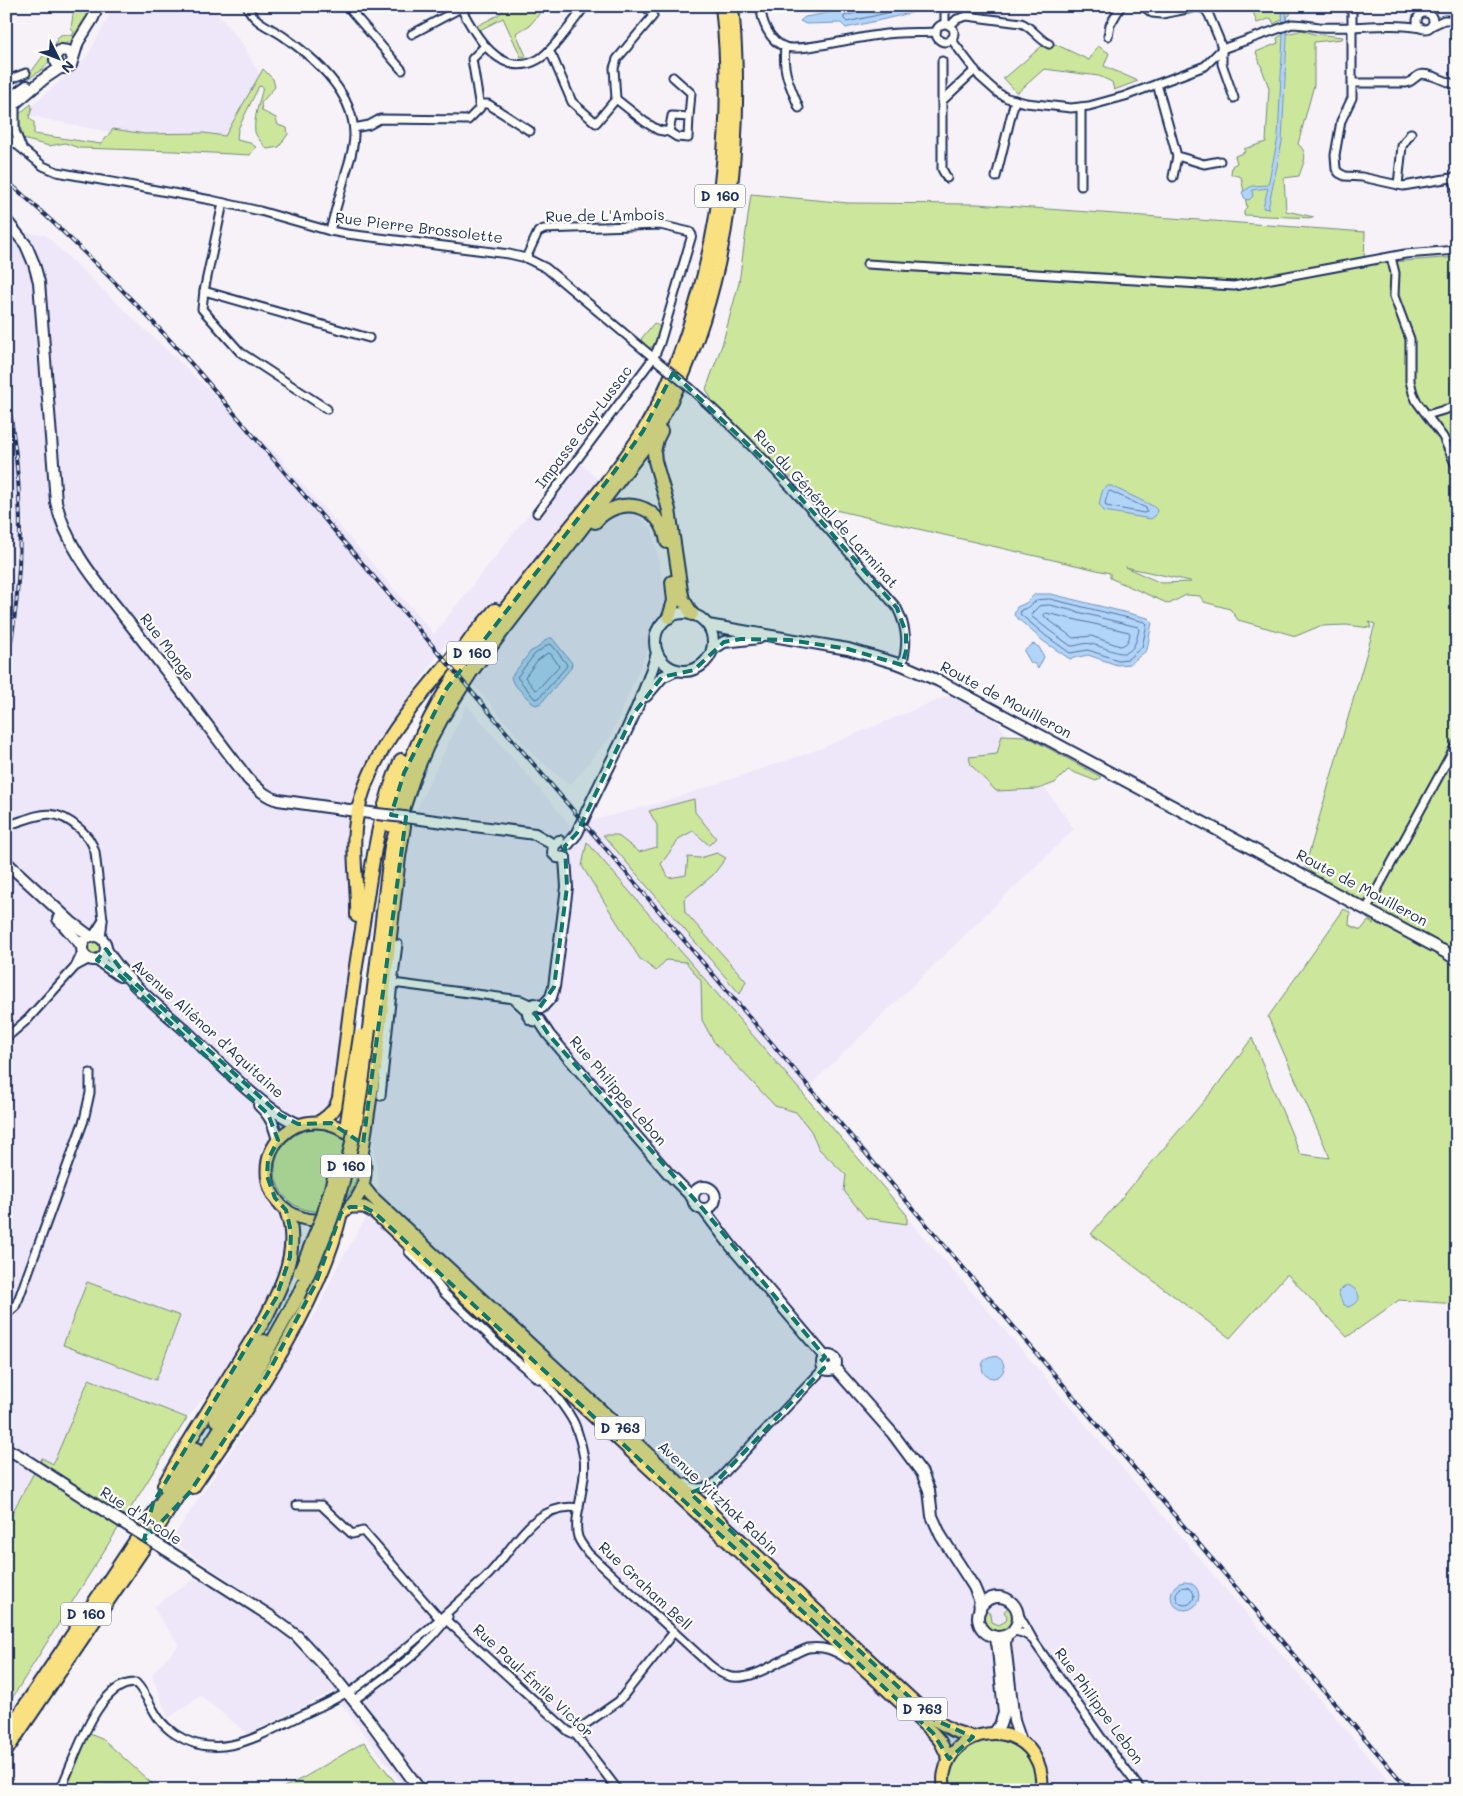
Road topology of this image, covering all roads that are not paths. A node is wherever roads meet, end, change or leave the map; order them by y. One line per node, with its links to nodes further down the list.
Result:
1 (98, 6): 35 (street)
2 (247, 6): 57 (street)
3 (347, 6): 38 (street)
4 (586, 6): 34 (street)
5 (646, 6): 47 (street)
6 (717, 6): 56 (highway, D 160)
7 (722, 6): 56 (highway, D 160)
8 (732, 6): 56 (highway, D 160)
9 (739, 6): 56 (highway, D 160)
10 (761, 6): 32 (street)
11 (944, 6): 21 (street)
12 (1121, 6): 28 (street)
13 (1143, 6): 33 (street)
14 (1352, 6): 22 (street)
15 (1425, 6): 17 (street); 18 (street)
16 (460, 7): 27 (street); 31 (street)
17 (1430, 15): 18 (street); 19 (street); 24 (street)
18 (1419, 16): 23 (street); 25 (street)
19 (1444, 20): 20 (street); 24 (street)
20 (1457, 20)
21 (948, 25): 26 (street); 29 (street); 30 (street)
22 (1352, 26): 23 (street); 33 (street); 43 (street)
23 (1405, 26): 25 (street)
24 (1430, 26): 25 (street)
25 (1421, 28)
26 (936, 32): 29 (street); 32 (street)
27 (412, 34)
28 (1108, 36)
29 (951, 39): 39 (street)
30 (1050, 44)
31 (484, 47): 34 (street); 51 (street)
32 (785, 47): 53 (street)
33 (1222, 50): 44 (street); 46 (street)
34 (549, 51): 47 (street)
35 (69, 54): 37 (street); 37 (street)
36 (942, 60): 49 (street)
37 (57, 64): 50 (street)
38 (402, 70)
39 (974, 70): 48 (street); 49 (street)
40 (26, 73): 41 (street)
41 (6, 77)
42 (673, 77): 55 (street)
43 (1353, 83): 45 (street); 69 (street)
44 (1157, 84): 52 (street); 63 (street)
45 (1457, 85)
46 (1234, 98)
47 (616, 99): 59 (street)
48 (1015, 100): 52 (street); 65 (street)
49 (942, 101): 68 (street)
50 (11, 102): 54 (street); 62 (street)
51 (479, 104): 57 (street); 58 (street)
52 (1081, 107): 70 (street)
53 (799, 108)
54 (6, 111)
55 (689, 117): 59 (street); 59 (street)
56 (731, 124): 85 (highway, D 160); 89 (highway, D 160)
57 (354, 128): 74 (street)
58 (530, 131)
59 (669, 132)
60 (1411, 133): 69 (street)
61 (6, 136): 62 (street, Rue Pierre Brossolette)
62 (22, 148): 72 (street, Rue Pierre Brossolette)
63 (1177, 156): 64 (street); 66 (street)
64 (1220, 161)
65 (996, 177)
66 (1173, 177)
67 (1455, 177): 69 (street); 71 (street)
68 (947, 178)
69 (1398, 185)
70 (1081, 186)
71 (1456, 189)
72 (222, 203): 74 (street, Rue Pierre Brossolette); 79 (street)
73 (7, 222): 102 (street, Rue Monge)
74 (330, 231): 77 (street, Rue Pierre Brossolette)
75 (1457, 250): 76 (street)
76 (1392, 257): 78 (street); 86 (street)
77 (526, 258): 81 (street, Rue Pierre Brossolette); 81 (street, Rue de L'Ambois)
78 (867, 264)
79 (204, 291): 80 (street); 84 (street)
80 (369, 338)
81 (654, 357): 82 (street, Rue Pierre Brossolette); 88 (street, Impasse Gay-Lussac)
82 (667, 369): 97 (street, Rue du Général de Larminat, bridge)
83 (1457, 406): 86 (street)
84 (326, 409)
85 (667, 409): 89 (highway, D 160); 90 (highway)
86 (1427, 415): 87 (street)
87 (1457, 468)
88 (537, 513)
89 (576, 530): 91 (highway); 93 (highway); 101 (highway, D 160); 121 (highway, D 160)
90 (692, 614): 91 (street); 92 (street)
91 (669, 617): 96 (street)
92 (708, 625): 94 (street); 95 (street)
93 (472, 637): 102 (highway); 118 (highway)
94 (790, 640): 95 (street); 97 (street, Route de Mouilleron)
95 (713, 649): 98 (street)
96 (657, 653): 98 (street); 99 (street)
97 (902, 665): 106 (street, Route de Mouilleron)
98 (677, 670): 99 (street)
99 (634, 713): 104 (street)
100 (1457, 743): 111 (street)
101 (405, 801): 121 (highway, D 160); 128 (highway)
102 (357, 811): 105 (street, Rue Monge, bridge); 118 (highway)
103 (6, 826): 113 (street)
104 (568, 844): 105 (street); 107 (street)
105 (554, 845): 107 (street)
106 (1254, 850): 110 (street, Route de Mouilleron); 111 (street, Route de Mouilleron)
107 (565, 858): 120 (street)
108 (6, 862): 113 (street, Avenue Aliénor d'Aquitaine)
109 (6, 870): 116 (street, Avenue Aliénor d'Aquitaine)
110 (1324, 888): 111 (street); 112 (street, Route de Mouilleron)
111 (1367, 906): 112 (street); 115 (street, Route de Mouilleron)
112 (1376, 916): 115 (street, Route de Mouilleron)
113 (98, 940): 116 (street); 116 (street); 126 (street, Avenue Aliénor d'Aquitaine)
114 (398, 944): 119 (street)
115 (1447, 953): 117 (street)
116 (88, 954): 122 (street); 127 (street, Avenue Aliénor d'Aquitaine)
117 (1457, 960)
118 (356, 961): 125 (highway)
119 (394, 983): 120 (street); 124 (street)
120 (534, 1008): 129 (street, Rue Philippe Lebon)
121 (365, 1029): 154 (highway, D 160, bridge)
122 (6, 1038)
123 (90, 1073): 139 (street)
124 (381, 1096)
125 (321, 1121): 126 (main road); 128 (main road)
126 (298, 1124): 127 (main road)
127 (278, 1140): 135 (main road)
128 (362, 1152): 130 (main road)
129 (676, 1180): 131 (street); 132 (street, Rue Philippe Lebon)
130 (363, 1186): 136 (main road); 149 (main road, Avenue Yitzhak Rabin / D 763)
131 (701, 1188): 132 (street); 133 (street)
132 (693, 1198): 134 (street)
133 (713, 1204): 134 (street); 138 (street)
134 (703, 1209): 138 (street)
135 (286, 1210): 136 (main road); 154 (highway)
136 (346, 1210): 137 (main road); 154 (highway, D 160)
137 (375, 1212): 140 (main road, Avenue Yitzhak Rabin / D 763); 144 (street)
138 (719, 1231): 141 (street)
139 (6, 1315)
140 (513, 1342): 144 (street, Rue Graham Bell); 145 (main road, Avenue Yitzhak Rabin / D 763)
141 (825, 1357): 142 (street); 143 (street)
142 (824, 1368): 143 (street); 150 (street)
143 (835, 1368): 155 (street)
144 (544, 1383): 145 (street); 152 (street, Rue Graham Bell)
145 (609, 1431): 165 (main road, Avenue Yitzhak Rabin / D 763)
146 (6, 1444): 148 (street, Rue d'Arcole)
147 (6, 1449): 148 (street, Rue d'Arcole)
148 (18, 1455): 157 (street, Rue d'Arcole, bridge)
149 (660, 1465): 150 (street); 153 (main road, Avenue Yitzhak Rabin / D 763)
150 (714, 1484): 153 (street)
151 (297, 1505): 160 (street, Rue Paul-Émile Victor)
152 (580, 1508): 160 (street); 161 (street, Rue Graham Bell)
153 (716, 1517): 170 (main road, Avenue Yitzhak Rabin / D 763)
154 (154, 1523): 169 (highway, D 160); 172 (highway, D 160)
155 (974, 1587): 156 (street); 158 (street)
156 (990, 1599): 158 (street); 159 (street)
157 (248, 1602): 166 (street, Rue d'Arcole); 166 (street, Rue d'Arcole)
158 (980, 1610): 163 (street)
159 (1018, 1615): 162 (street); 164 (street, Rue Philippe Lebon)
160 (443, 1619): 166 (street); 168 (street, Rue Paul-Émile Victor)
161 (674, 1632): 165 (street, Rue Graham Bell); 168 (street)
162 (1009, 1634): 163 (street); 164 (street); 171 (street)
163 (993, 1636): 167 (street)
164 (1033, 1640): 180 (street, Rue Philippe Lebon)
165 (870, 1674): 173 (main road, Avenue Yitzhak Rabin / D 763)
166 (346, 1696): 174 (street, Rue d'Arcole); 174 (street, Rue d'Arcole); 175 (street)
167 (994, 1732): 170 (main road); 171 (main road)
168 (573, 1733): 177 (street, Rue Paul-Émile Victor)
169 (6, 1734)
170 (973, 1737): 173 (main road)
171 (1021, 1742): 179 (main road)
172 (6, 1751)
173 (949, 1759): 178 (main road)
174 (411, 1779): 176 (street, Rue d'Arcole)
175 (60, 1790)
176 (420, 1790)
177 (618, 1790)
178 (944, 1790)
179 (1042, 1790)
180 (1141, 1790)

